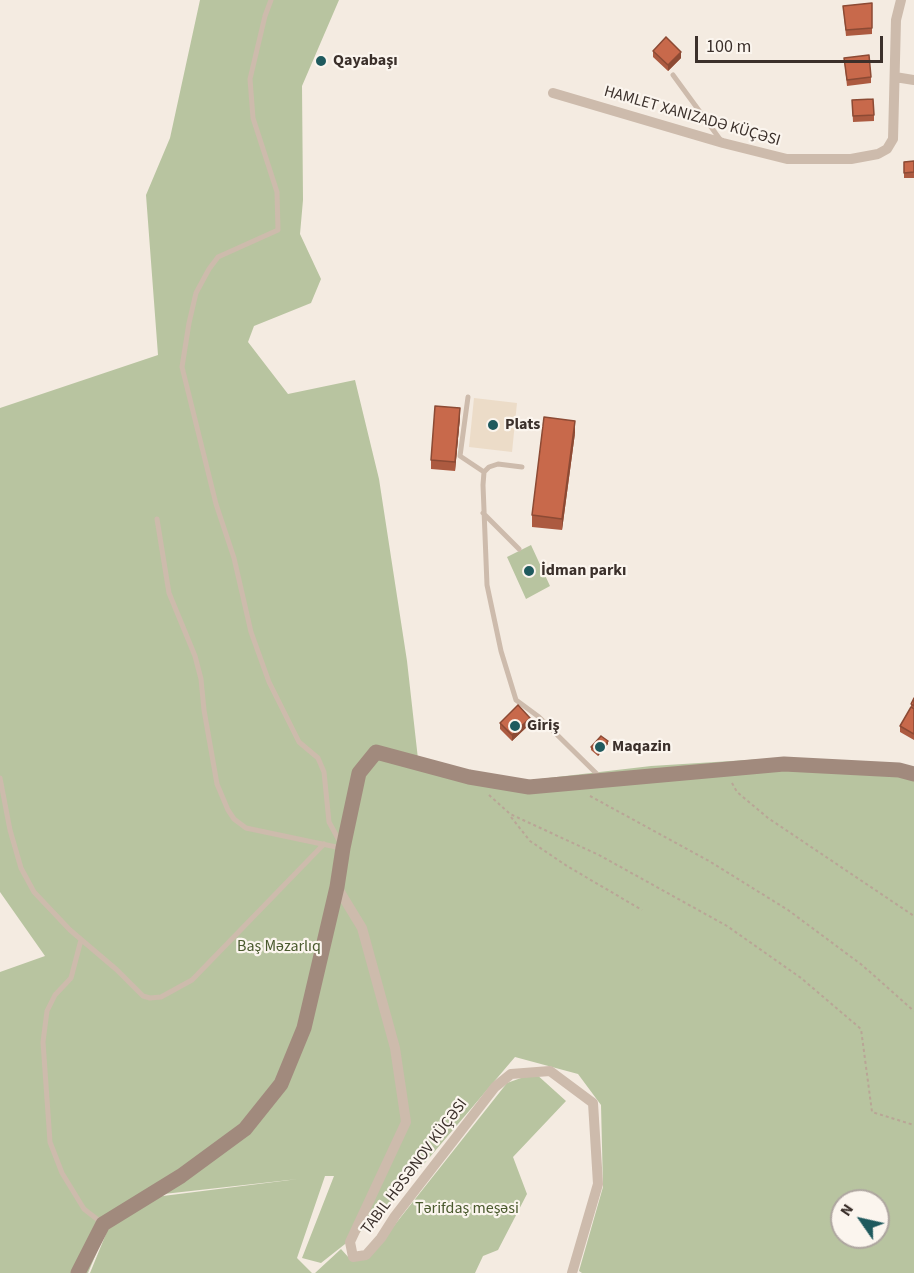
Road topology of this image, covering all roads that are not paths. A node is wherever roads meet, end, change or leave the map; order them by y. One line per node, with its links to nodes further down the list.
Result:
1 (271, 0): 18 (lane)
2 (901, 0): 4 (street)
3 (672, 75): 7 (lane)
4 (896, 77): 5 (street); 7 (street)
5 (914, 80)
6 (553, 93): 7 (street)
7 (723, 143)
8 (468, 396): 10 (lane)
9 (522, 466): 10 (lane)
10 (484, 472): 11 (lane)
11 (483, 513): 13 (lane); 16 (lane)
12 (158, 519): 17 (lane)
13 (519, 549)
14 (914, 774): 16 (street)
15 (0, 778): 20 (lane)
16 (602, 780): 18 (street)
17 (324, 844): 18 (lane); 20 (lane)
18 (343, 848): 19 (street)
19 (337, 887): 21 (street); 23 (street, TABIL HƏSƏNOV KÜÇƏSI)
20 (81, 940): 21 (lane)
21 (103, 1224): 22 (street)
22 (78, 1273)
23 (572, 1273)

